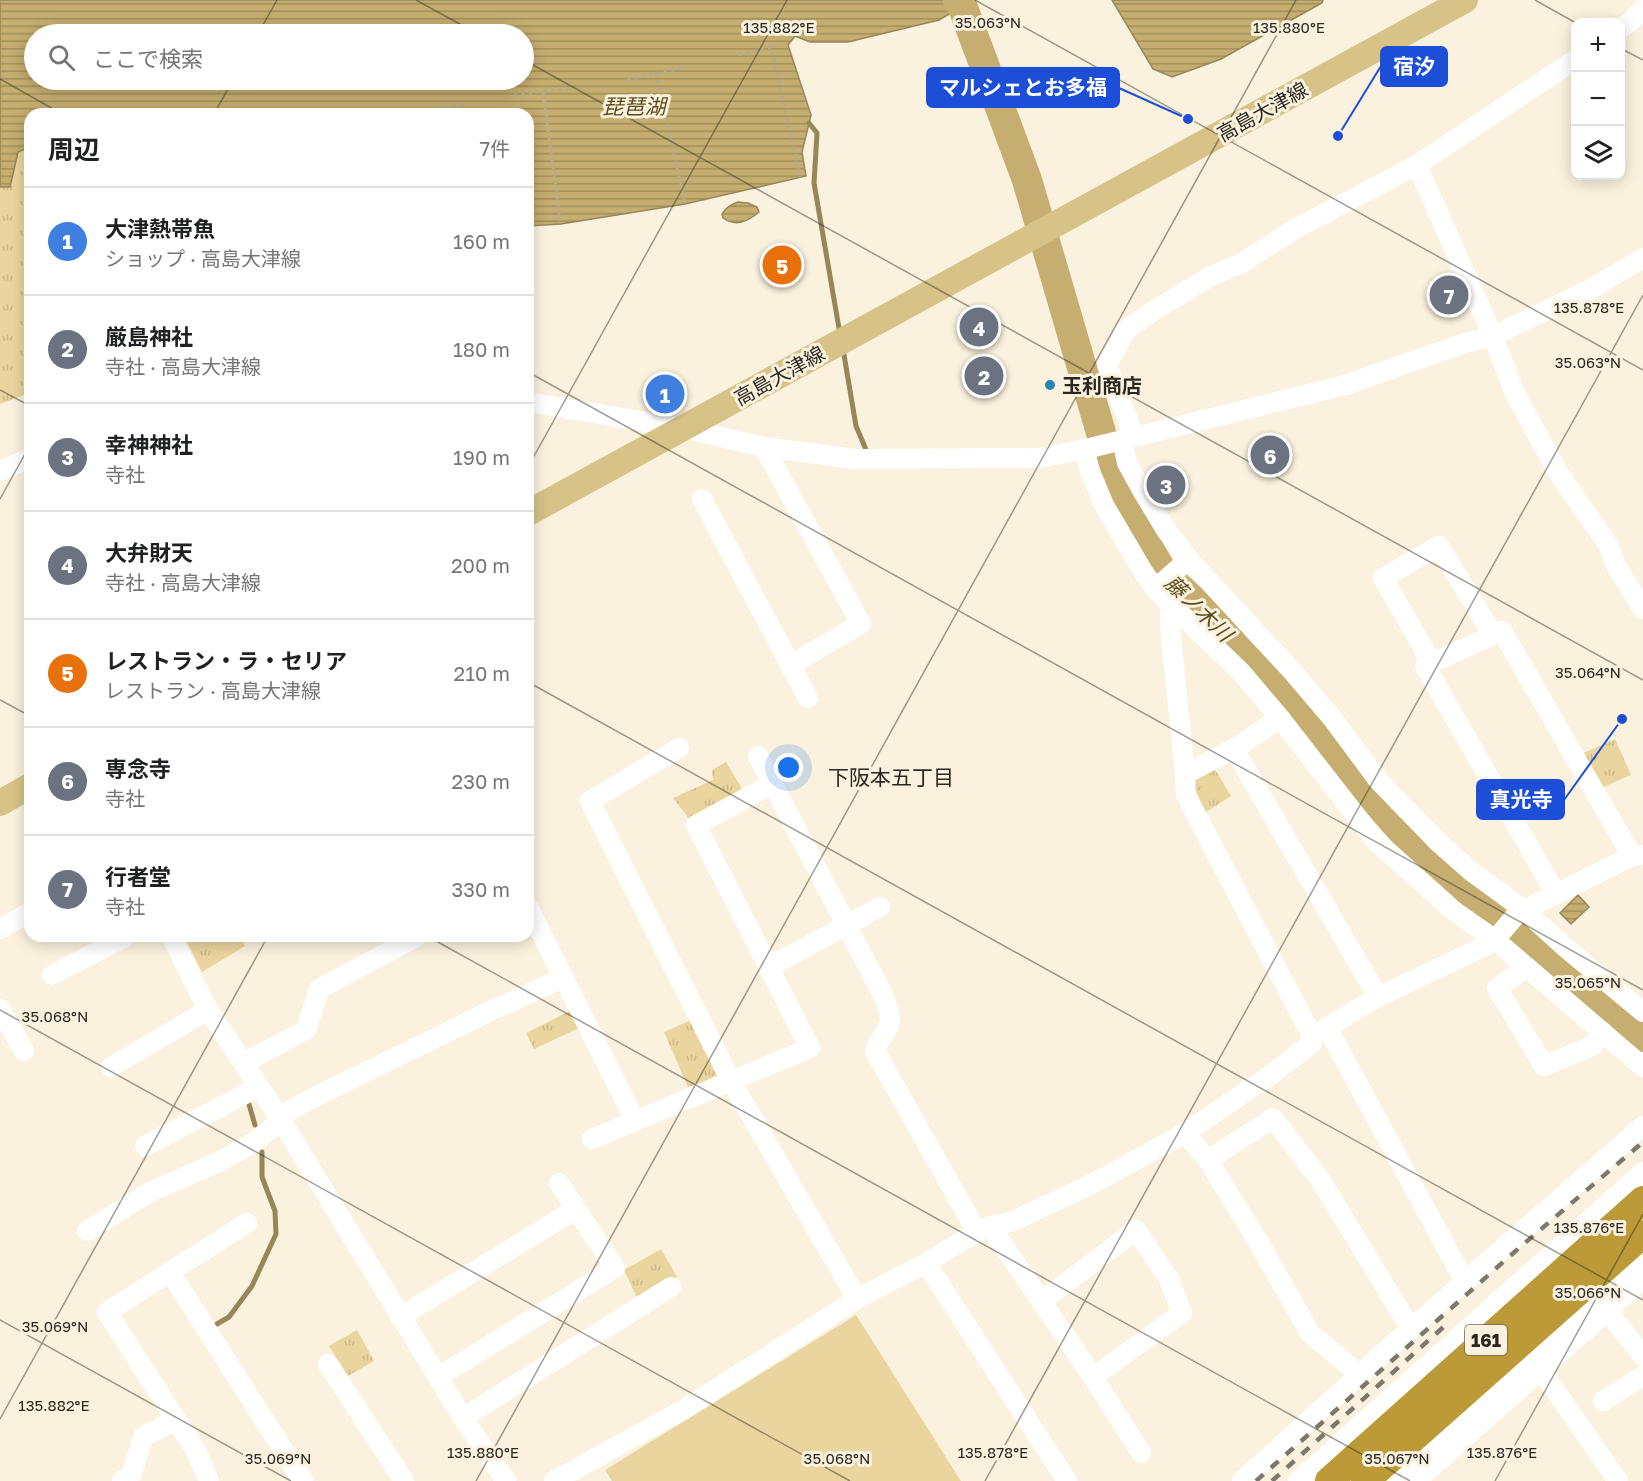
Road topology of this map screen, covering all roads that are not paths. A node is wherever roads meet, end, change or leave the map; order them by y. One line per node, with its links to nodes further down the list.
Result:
1 (1465, 0): 9 (main road, 高島大津線)
2 (1643, 9): 3 (street)
3 (1625, 25)
4 (1571, 62): 5 (street)
5 (1417, 165): 7 (street); 10 (street)
6 (1643, 258): 7 (street)
7 (1493, 336): 10 (street); 20 (street)
8 (534, 403): 9 (street)
9 (682, 428): 11 (street); 15 (main road, 高島大津線)
10 (1124, 439): 12 (street); 17 (street)
11 (764, 447): 12 (street); 23 (street)
12 (1087, 448): 18 (street)
13 (24, 461): 14 (street)
14 (0, 471)
15 (534, 510)
16 (702, 510): 23 (street)
17 (1189, 559): 18 (street); 36 (street)
18 (1156, 588): 19 (street)
19 (1173, 607): 25 (street); 29 (street)
20 (1643, 609)
21 (1493, 635): 22 (street); 22 (street); 33 (street)
22 (1432, 663): 34 (street)
23 (790, 665): 24 (street)
24 (808, 698)
25 (1280, 718): 27 (street); 41 (street)
26 (679, 748): 59 (street)
27 (1234, 749): 29 (street); 49 (street)
28 (758, 756): 30 (street)
29 (1185, 774): 53 (street)
30 (772, 784): 39 (street); 45 (street)
31 (24, 789): 32 (main road)
32 (0, 803)
33 (1638, 855): 34 (street)
34 (1556, 894): 36 (street)
35 (880, 907): 39 (street)
36 (1520, 912): 41 (street); 52 (street)
37 (24, 915): 40 (street)
38 (534, 919): 48 (street)
39 (847, 925): 45 (street); 73 (street)
40 (0, 929)
41 (1496, 937): 46 (street); 49 (street)
42 (115, 942): 47 (street)
43 (174, 942): 51 (street)
44 (407, 942): 56 (street)
45 (769, 967): 59 (street)
46 (1527, 967): 54 (street); 54 (street)
47 (52, 975)
48 (563, 978): 61 (street); 62 (street)
49 (1378, 996): 53 (street)
50 (0, 1009): 55 (street)
51 (208, 1010): 56 (street); 57 (street)
52 (1643, 1012)
53 (1320, 1031): 64 (street); 80 (street)
54 (1603, 1032): 58 (street)
55 (24, 1051)
56 (243, 1063): 60 (street)
57 (111, 1066)
58 (1643, 1067)
59 (731, 1081): 62 (street); 82 (street)
60 (259, 1087): 61 (street); 66 (street)
61 (279, 1117): 74 (street); 85 (street)
62 (635, 1120): 65 (street)
63 (1643, 1126): 80 (street)
64 (1185, 1133): 67 (street); 73 (street)
65 (592, 1138)
66 (145, 1146)
67 (1208, 1160): 86 (street); 90 (street)
68 (1643, 1172): 107 (street)
69 (559, 1183): 71 (street)
70 (1643, 1200): 108 (highway, 161)
71 (576, 1209): 85 (street); 92 (street)
72 (247, 1223): 78 (street)
73 (984, 1229): 77 (street); 83 (street)
74 (87, 1231)
75 (1643, 1233): 109 (highway, 161)
76 (1643, 1255): 97 (street)
77 (926, 1263): 82 (street); 105 (street)
78 (170, 1272): 96 (street); 101 (street)
79 (1643, 1279): 84 (street)
80 (1465, 1282): 86 (street)
81 (671, 1287): 95 (street)
82 (857, 1299): 104 (street)
83 (1042, 1301): 93 (street); 93 (street)
84 (1607, 1311): 87 (street); 89 (street)
85 (400, 1317): 92 (street)
86 (1411, 1329): 90 (street)
87 (1643, 1356)
88 (327, 1364): 102 (street)
89 (1541, 1370): 97 (street); 112 (street)
90 (1360, 1375): 106 (street)
91 (1643, 1376): 94 (street)
92 (438, 1377): 95 (street)
93 (1093, 1377): 98 (street)
94 (1603, 1401)
95 (463, 1418): 103 (street)
96 (176, 1420): 99 (street); 100 (street)
97 (1446, 1448): 110 (street); 111 (street)
98 (1141, 1453)
99 (123, 1481)
100 (209, 1481)
101 (303, 1481)
102 (404, 1481)
103 (506, 1481)
104 (554, 1481)
105 (1067, 1481)
106 (1242, 1481)
107 (1298, 1481)
108 (1329, 1481)
109 (1365, 1481)
110 (1389, 1481)
111 (1416, 1481)
112 (1618, 1481)

